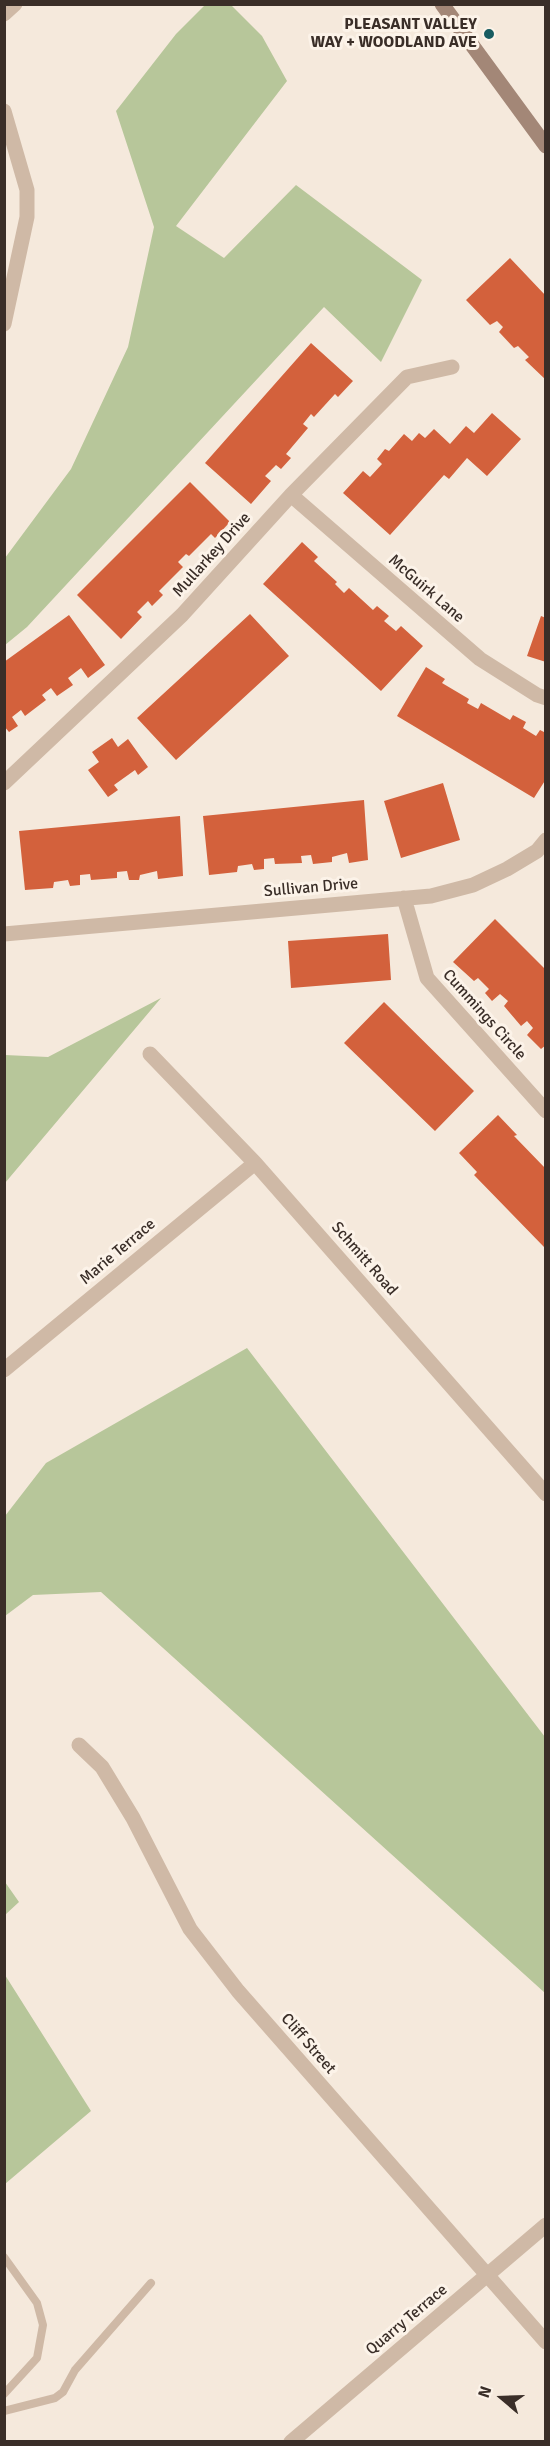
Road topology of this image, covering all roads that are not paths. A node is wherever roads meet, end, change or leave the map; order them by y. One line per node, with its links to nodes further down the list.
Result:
1 (15, 4): 3 (street)
2 (445, 6): 5 (main road)
3 (4, 14)
4 (4, 111): 6 (street)
5 (546, 146)
6 (4, 324)
7 (452, 367): 8 (street, Mullarkey Drive)
8 (291, 495): 9 (street, McGuirk Lane); 10 (street, Mullarkey Drive)
9 (546, 698)
10 (4, 783)
11 (546, 840): 12 (street, Sullivan Drive)
12 (404, 898): 13 (street, Sullivan Drive); 15 (street, Cummings Circle)
13 (4, 934)
14 (150, 1054): 16 (street, Schmitt Road)
15 (546, 1111)
16 (255, 1162): 17 (street, Marie Terrace); 18 (street, Schmitt Road)
17 (4, 1370)
18 (546, 1494)
19 (79, 1745): 22 (street, Cliff Street)
20 (546, 2225): 22 (street, Quarry Terrace)
21 (4, 2257): 25 (lane)
22 (488, 2274): 24 (street, Cliff Street); 27 (street, Quarry Terrace)
23 (151, 2283): 26 (lane)
24 (546, 2342)
25 (4, 2394)
26 (4, 2411)
27 (291, 2442)

